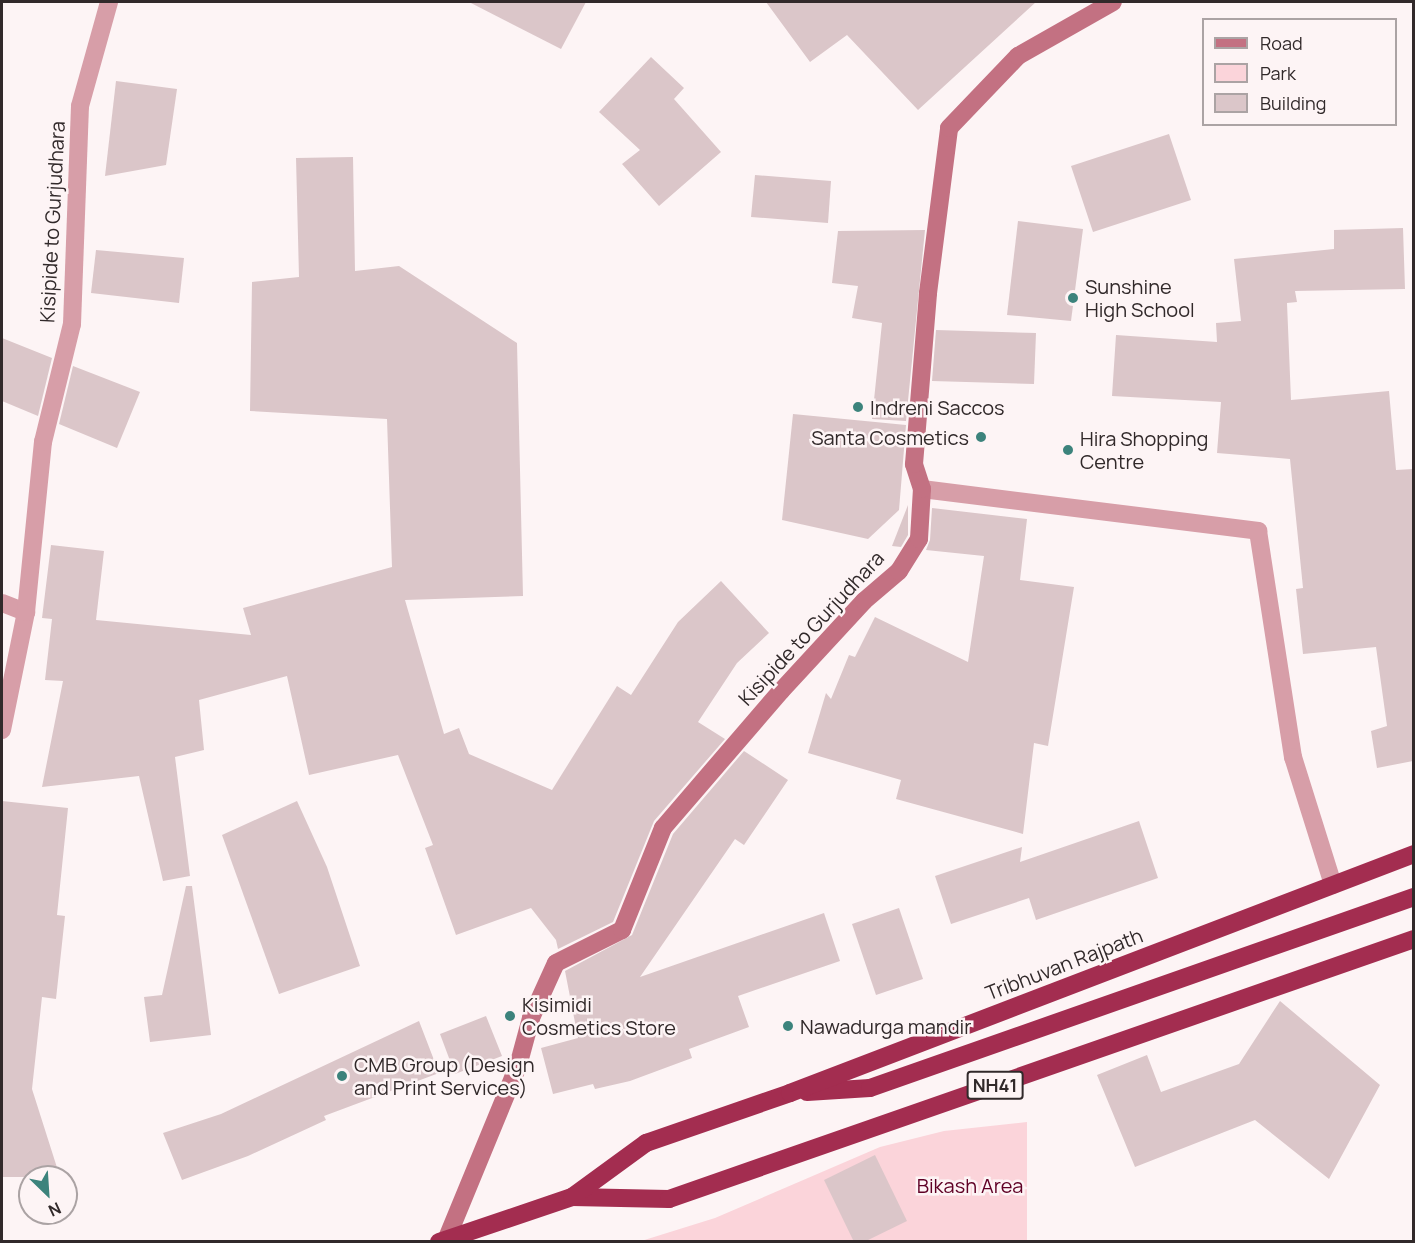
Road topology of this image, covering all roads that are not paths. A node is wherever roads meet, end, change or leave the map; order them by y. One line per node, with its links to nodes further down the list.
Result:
1 (109, 2): 5 (street, Kisipide to Gurjudhara)
2 (1113, 2): 3 (street, Kisipide to Gurjudhara)
3 (922, 489): 8 (street); 13 (street, Kisipide to Gurjudhara)
4 (2, 603): 5 (street)
5 (26, 612): 6 (street, Kisipide to Gurjudhara)
6 (2, 730)
7 (1413, 854): 8 (highway, Tribhuvan Rajpath / NH41)
8 (1333, 885): 11 (highway, Tribhuvan Rajpath / NH41)
9 (1413, 897): 11 (highway)
10 (1413, 939): 12 (highway, Tribhuvan Rajpath / NH41)
11 (790, 1093): 12 (highway, Tribhuvan Rajpath / NH41)
12 (572, 1197): 13 (highway, Tribhuvan Rajpath / NH41)
13 (443, 1240)

